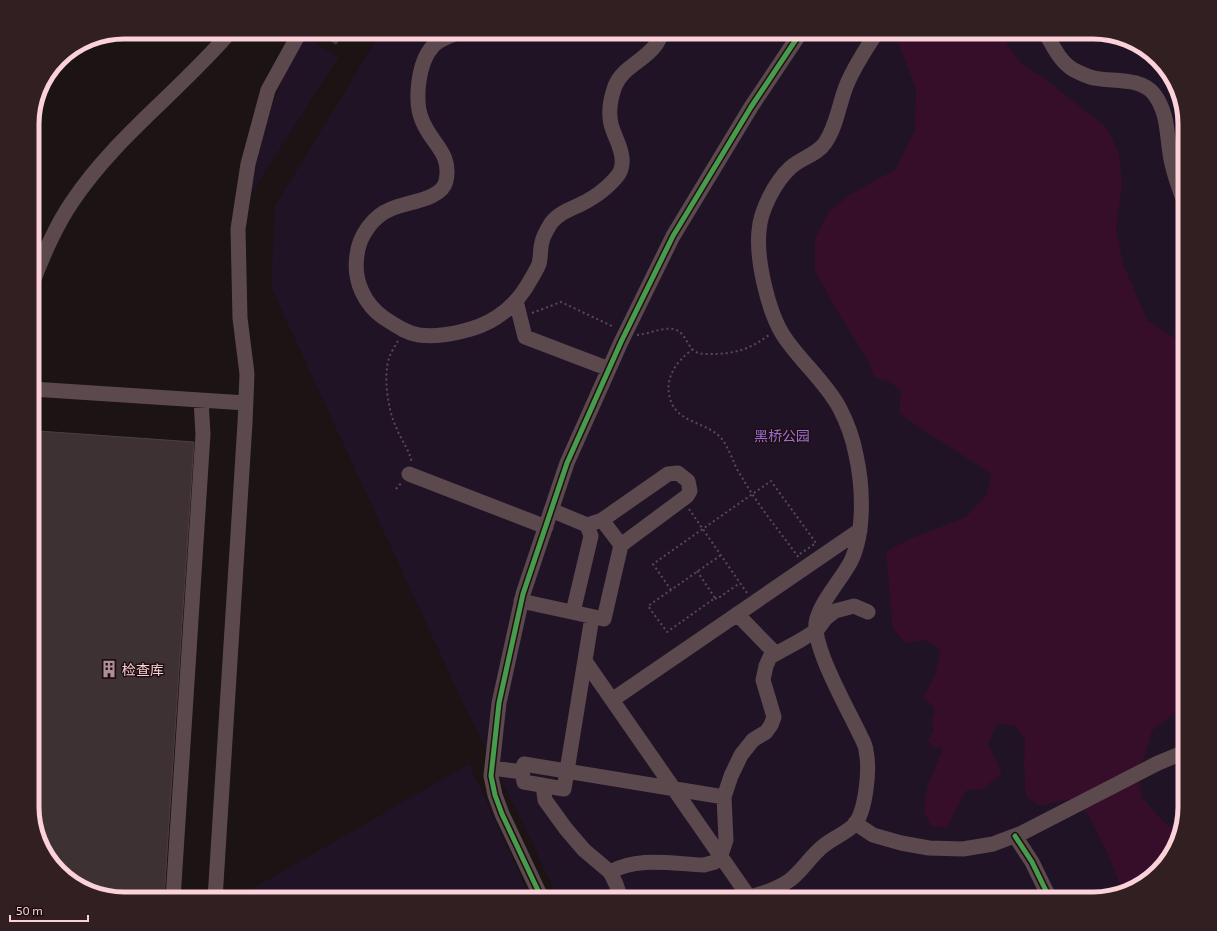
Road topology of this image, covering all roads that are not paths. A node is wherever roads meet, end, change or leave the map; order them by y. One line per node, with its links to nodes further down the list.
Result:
1 (224, 39): 9 (street)
2 (296, 39): 14 (street)
3 (444, 39): 10 (street)
4 (659, 39): 10 (street)
5 (796, 39): 11 (street)
6 (872, 39): 19 (street)
7 (1049, 39): 8 (street)
8 (1178, 183)
9 (39, 266)
10 (516, 301): 11 (street)
11 (609, 369): 16 (street)
12 (39, 389): 13 (street)
13 (201, 400): 14 (street); 42 (street)
14 (246, 403): 43 (street)
15 (409, 474): 18 (street)
16 (551, 510): 18 (street); 20 (street)
17 (602, 520): 20 (street); 21 (street); 21 (street)
18 (546, 527): 22 (street)
19 (860, 530): 25 (street); 27 (street)
20 (589, 531): 21 (street); 23 (street)
21 (620, 545): 26 (street)
22 (521, 601): 23 (street); 32 (street)
23 (573, 612): 26 (street)
24 (868, 612): 27 (street)
25 (737, 614): 28 (street); 30 (street)
26 (592, 616): 29 (street)
27 (817, 630): 28 (street); 38 (street)
28 (776, 654): 37 (street)
29 (585, 661): 30 (street); 33 (street)
30 (612, 700): 36 (street)
31 (1178, 755): 39 (street)
32 (492, 768): 34 (street); 44 (street)
33 (567, 771): 34 (street); 35 (street); 36 (street)
34 (522, 772): 35 (street)
35 (543, 785): 41 (street)
36 (673, 788): 37 (street); 40 (street)
37 (724, 797): 40 (street)
38 (855, 823): 39 (street); 47 (street)
39 (1015, 836): 48 (street)
40 (720, 857): 41 (street); 46 (street)
41 (610, 872): 45 (street)
42 (173, 892)
43 (215, 892)
44 (539, 892)
45 (619, 892)
46 (741, 892)
47 (767, 892)
48 (1047, 892)

